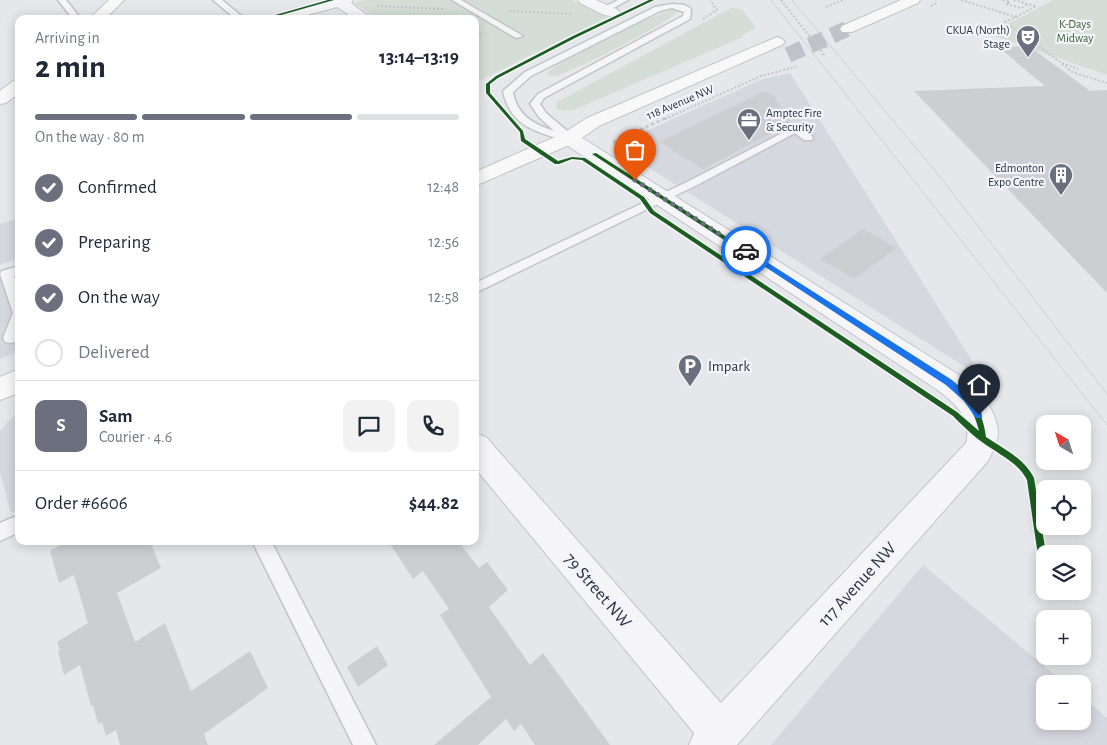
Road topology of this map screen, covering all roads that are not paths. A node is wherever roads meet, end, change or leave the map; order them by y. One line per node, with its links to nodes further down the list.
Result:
1 (62, 0): 11 (lane)
2 (117, 0): 12 (main road)
3 (217, 0): 13 (lane)
4 (456, 0): 17 (lane)
5 (585, 0): 10 (street)
6 (624, 0): 10 (lane)
7 (914, 0): 16 (main road)
8 (345, 1): 14 (street); 15 (street)
9 (684, 4): 19 (lane); 20 (lane)
10 (609, 11)
11 (74, 15)
12 (100, 15)
13 (236, 15)
14 (291, 15)
15 (369, 15)
16 (847, 29)
17 (519, 36)
18 (787, 55): 21 (main road, 118 Avenue NW)
19 (528, 74): 20 (lane); 21 (lane)
20 (548, 84): 21 (lane)
21 (569, 138): 23 (main road, 118 Avenue NW); 24 (street)
22 (808, 138): 24 (lane)
23 (479, 178)
24 (663, 197): 28 (lane); 38 (street, 117 Avenue NW)
25 (15, 263): 26 (lane)
26 (0, 269)
27 (15, 271): 29 (lane)
28 (479, 286)
29 (15, 301)
30 (15, 325): 31 (lane)
31 (10, 338)
32 (15, 382): 33 (main road)
33 (0, 388)
34 (479, 451): 38 (street, 79 Street NW)
35 (15, 525): 36 (lane)
36 (0, 532)
37 (263, 545): 39 (lane)
38 (716, 739)
39 (365, 745)

